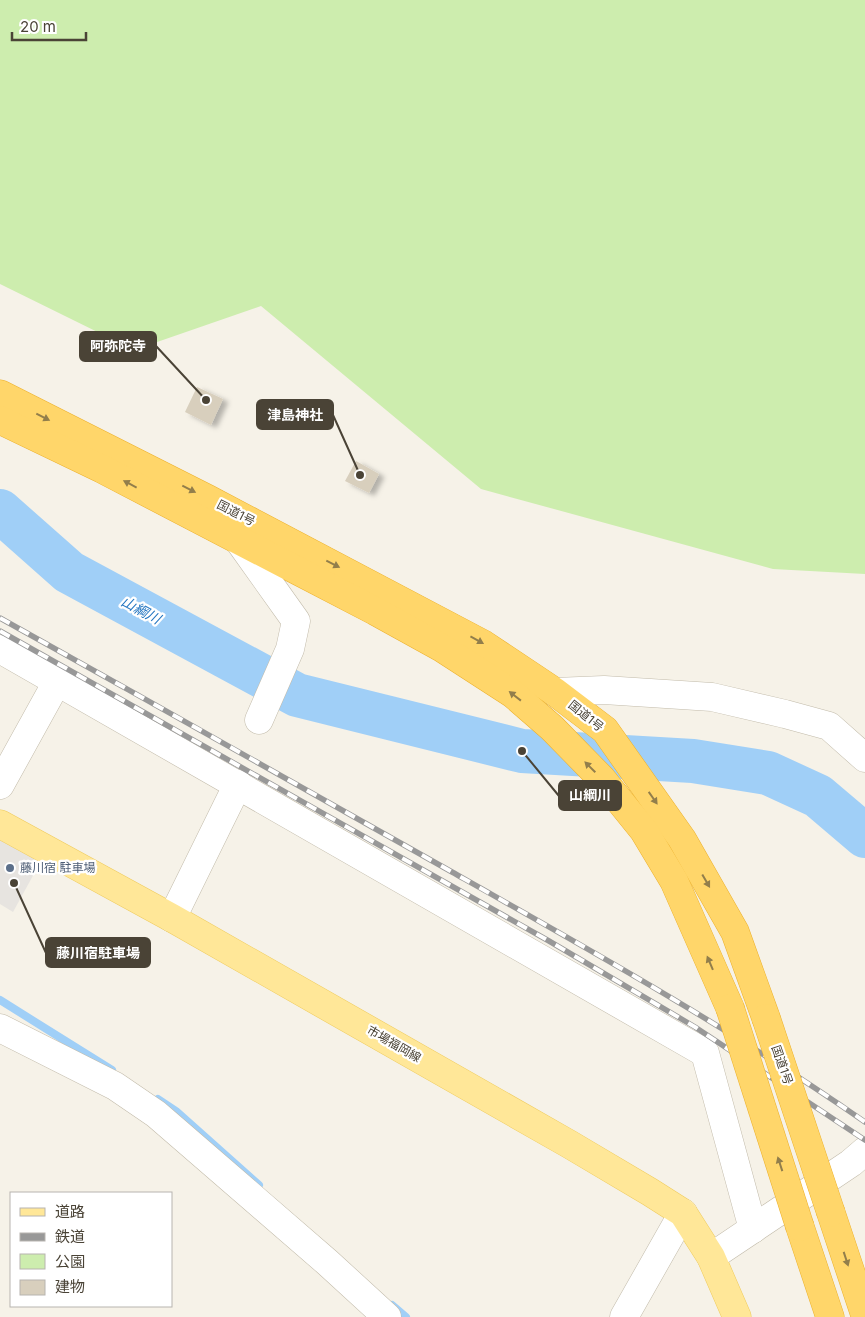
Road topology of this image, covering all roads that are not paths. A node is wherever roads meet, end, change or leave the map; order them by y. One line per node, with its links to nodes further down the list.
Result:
1 (0, 394): 6 (highway, 国道1号, one-way to 6)
2 (0, 420): 3 (highway, 国道1号, one-way to 2)
3 (239, 541): 7 (street); 22 (highway, 国道1号, one-way to 3, bridge)
4 (0, 649): 5 (street)
5 (58, 680): 9 (street); 10 (street)
6 (555, 692): 8 (street); 18 (highway, 国道1号, one-way to 18, bridge)
7 (259, 720)
8 (865, 758)
9 (238, 784): 12 (street); 16 (street)
10 (0, 785)
11 (0, 824): 12 (main road, 市場福岡線)
12 (172, 918): 15 (main road, 市場福岡線)
13 (0, 1028): 19 (street)
14 (860, 1162): 16 (street)
15 (682, 1213): 17 (main road, 市場福岡線); 20 (street)
16 (754, 1229): 17 (street)
17 (711, 1257): 21 (main road, 市場福岡線)
18 (865, 1315)
19 (388, 1317)
20 (624, 1317)
21 (737, 1317)
22 (830, 1317)

